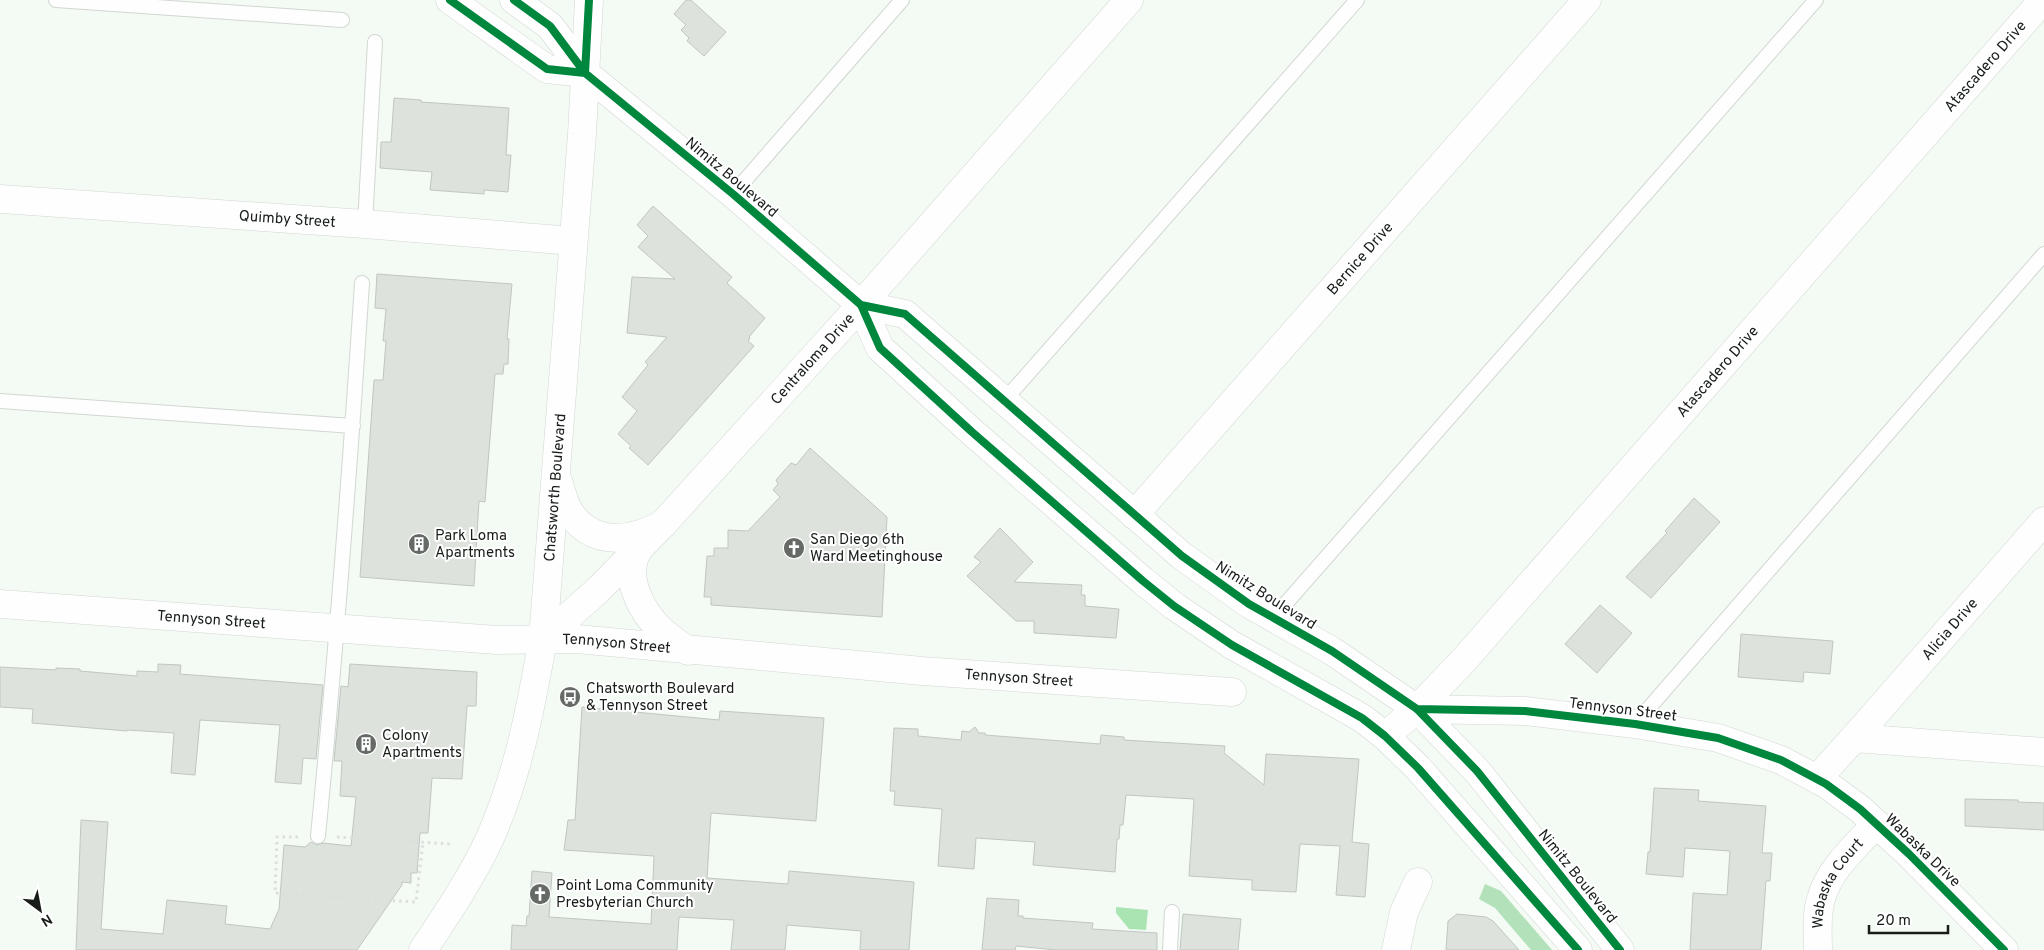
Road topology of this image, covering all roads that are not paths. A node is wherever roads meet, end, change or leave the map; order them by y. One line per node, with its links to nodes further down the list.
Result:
1 (56, 0): 11 (lane)
2 (450, 0): 13 (street)
3 (514, 0): 13 (street, Nimitz Boulevard)
4 (589, 0): 13 (street, Chatsworth Boulevard)
5 (902, 0): 14 (lane)
6 (1129, 0): 20 (street, Centraloma Drive)
7 (1357, 0): 22 (lane)
8 (1587, 0): 25 (street, Bernice Drive)
9 (1816, 0): 30 (lane)
10 (2043, 0): 35 (street, Atascadero Drive)
11 (342, 20)
12 (375, 42): 16 (lane)
13 (585, 73): 14 (street, Nimitz Boulevard); 17 (street, Chatsworth Boulevard)
14 (732, 194): 20 (street, Nimitz Boulevard)
15 (0, 199): 16 (street, Quimby Street)
16 (365, 224): 17 (street, Quimby Street)
17 (573, 241): 24 (street, Chatsworth Boulevard)
18 (2044, 254): 36 (lane)
19 (362, 283): 23 (lane)
20 (861, 305): 22 (street, Nimitz Boulevard); 27 (street, Centraloma Drive); 37 (street, Nimitz Boulevard)
21 (0, 401): 23 (lane)
22 (1003, 402): 25 (street, Nimitz Boulevard)
23 (353, 426): 31 (lane)
24 (557, 478): 27 (street); 32 (street, Chatsworth Boulevard)
25 (1134, 515): 30 (street, Nimitz Boulevard)
26 (2044, 521): 38 (street, Alicia Drive)
27 (663, 524): 28 (street, Centraloma Drive)
28 (638, 550): 32 (street, Centraloma Drive); 33 (street)
29 (0, 604): 31 (street, Tennyson Street)
30 (1272, 618): 35 (street, Nimitz Boulevard)
31 (336, 630): 32 (street, Tennyson Street); 42 (lane)
32 (543, 639): 33 (street, Tennyson Street); 45 (street, Chatsworth Boulevard)
33 (688, 651): 34 (street, Tennyson Street)
34 (1232, 692)
35 (1417, 709): 36 (street, Tennyson Street); 37 (street, Atascadero Drive); 49 (street, Nimitz Boulevard)
36 (1636, 724): 40 (street, Tennyson Street)
37 (1385, 736): 48 (street, Nimitz Boulevard)
38 (1854, 738): 39 (street); 40 (street)
39 (2044, 752)
40 (1817, 779): 41 (street, Wabaska Drive)
41 (1876, 824): 50 (street, Wabaska Court); 51 (street, Wabaska Drive)
42 (318, 836)
43 (1418, 882): 47 (street)
44 (1172, 912): 46 (lane)
45 (423, 950)
46 (1170, 950)
47 (1396, 950)
48 (1578, 950)
49 (1620, 950)
50 (1818, 950)
51 (2004, 950)

